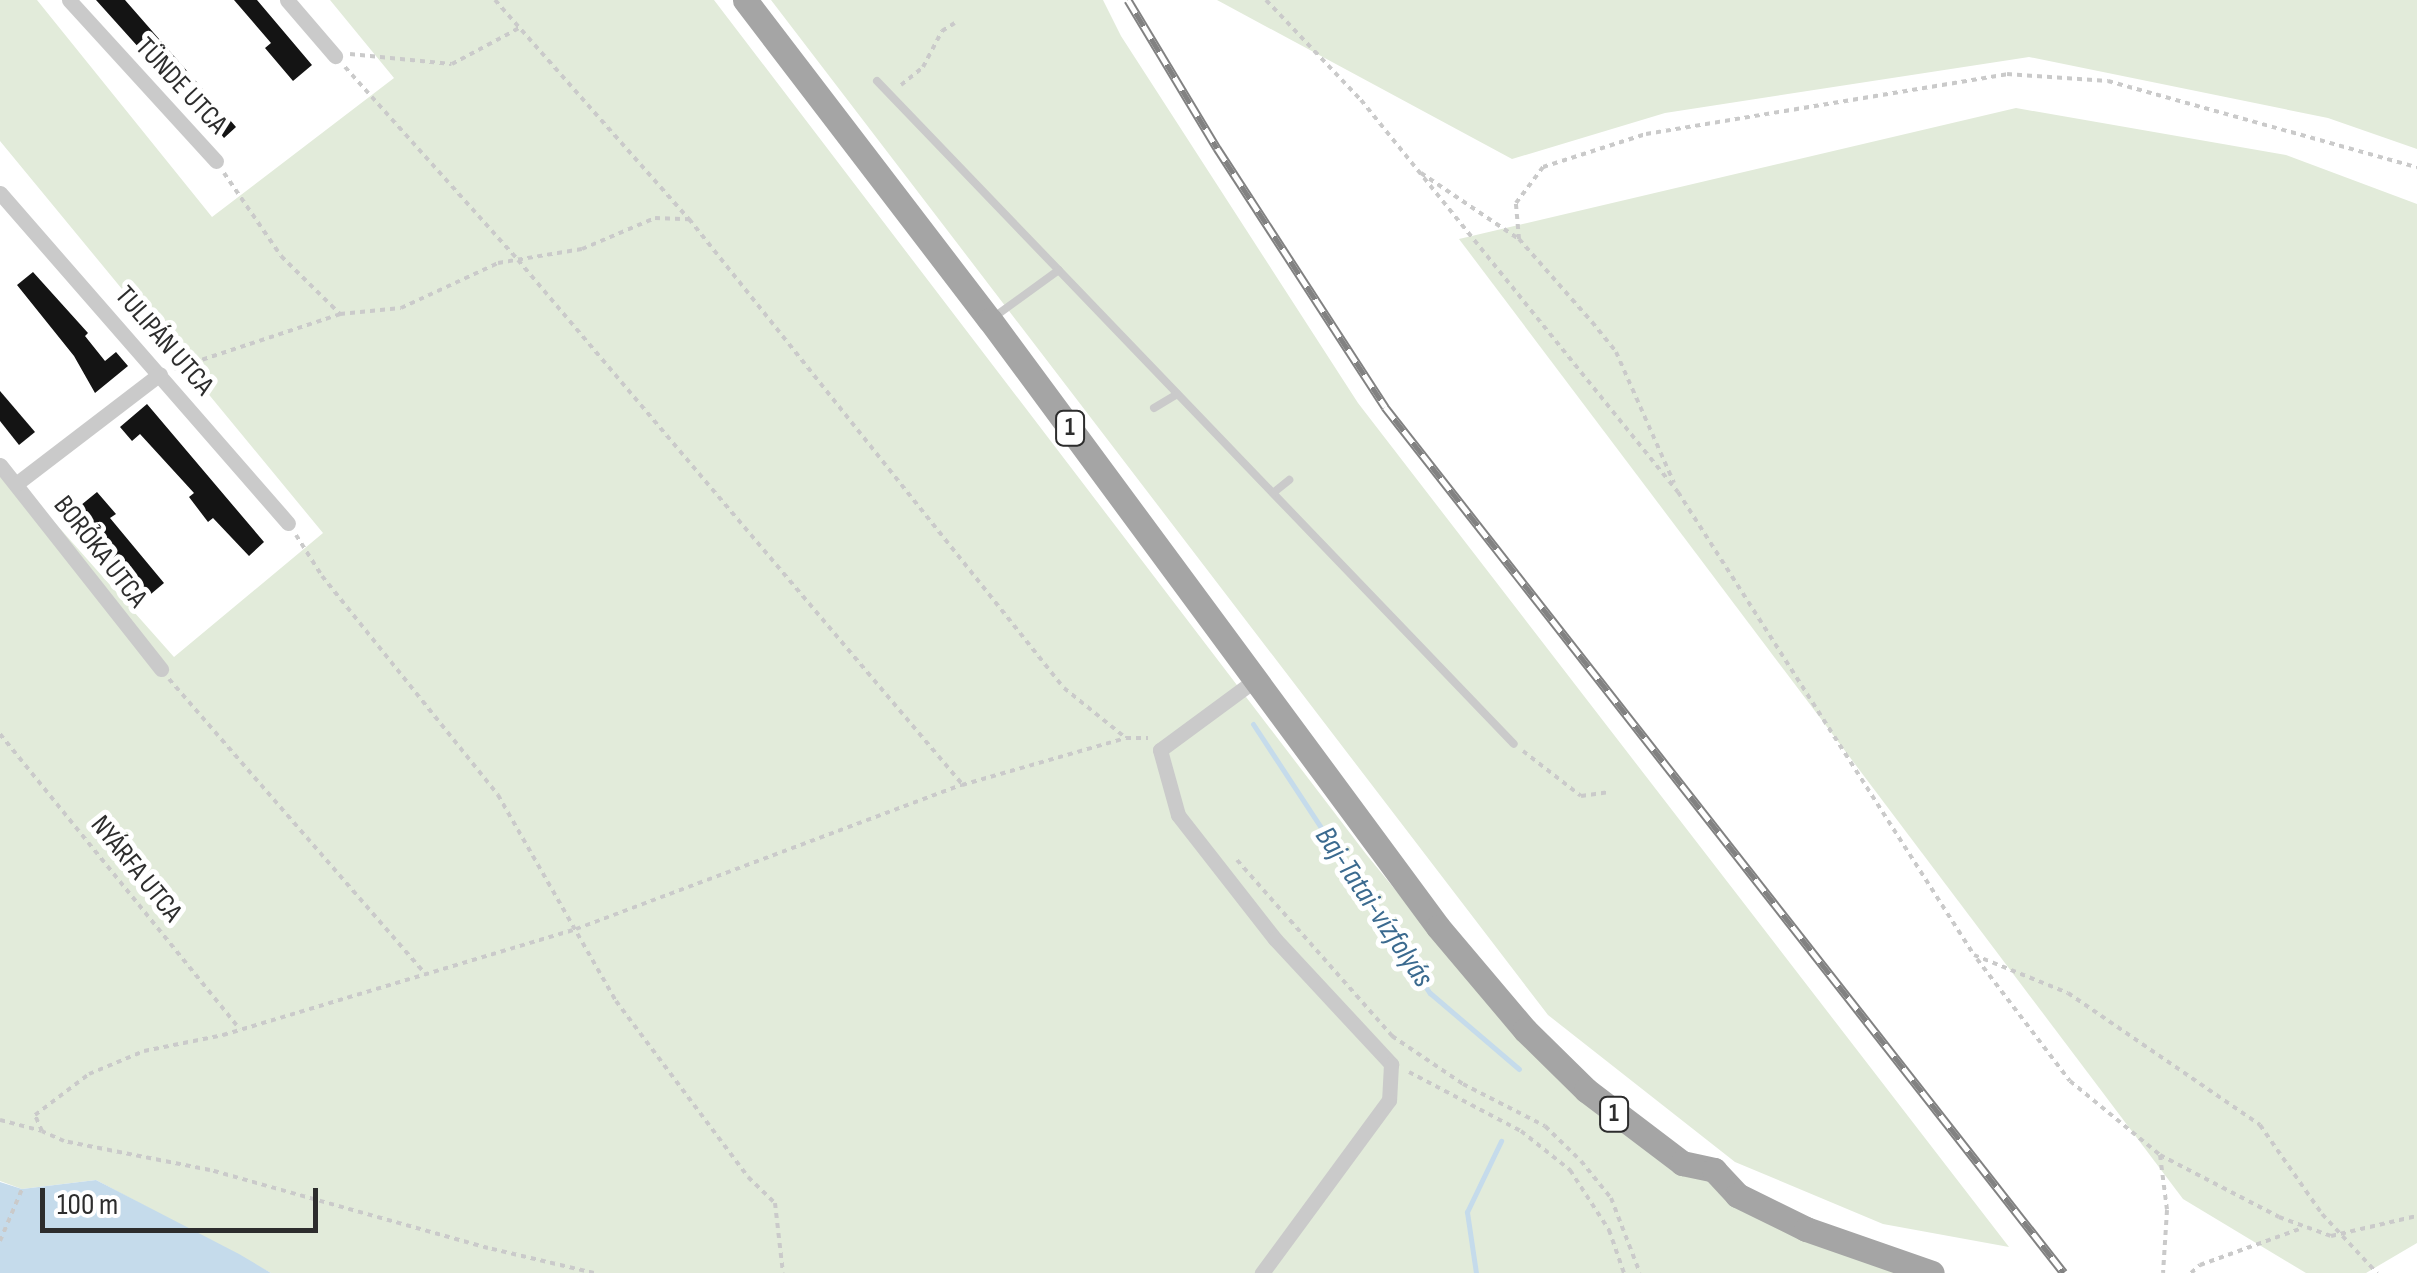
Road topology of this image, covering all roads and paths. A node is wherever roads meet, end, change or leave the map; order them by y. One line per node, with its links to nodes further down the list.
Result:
1 (69, 0): 11 (street, TÜNDE UTCA)
2 (287, 0): 8 (street)
3 (495, 0): 7 (path)
4 (1266, 0): 13 (path)
5 (751, 8): 20 (main road, 1)
6 (955, 22): 10 (path)
7 (520, 28): 8 (path); 15 (path)
8 (335, 56): 17 (path)
9 (877, 81): 10 (lane)
10 (889, 94): 18 (lane)
11 (216, 161): 19 (path)
12 (2417, 167): 16 (path)
13 (1417, 171): 16 (path); 27 (path)
14 (0, 193): 21 (street, TULIPÁN UTCA)
15 (689, 219): 17 (path); 33 (path)
16 (1519, 239): 27 (path)
17 (518, 260): 19 (path); 36 (path)
18 (1058, 270): 20 (lane); 22 (lane)
19 (340, 314): 21 (path)
20 (990, 320): 31 (main road, 1)
21 (160, 374): 26 (street); 29 (street, TULIPÁN UTCA)
22 (1177, 394): 23 (lane); 28 (lane)
23 (1154, 408)
24 (0, 465): 26 (street, BORÓKA UTCA)
25 (1288, 480): 28 (lane)
26 (16, 484): 30 (street, BORÓKA UTCA)
27 (1678, 492): 40 (path)
28 (1273, 493): 35 (lane)
29 (288, 523): 39 (path)
30 (161, 669): 41 (path)
31 (1256, 680): 34 (street); 57 (main road, 1)
32 (0, 734): 42 (path, NYÁRFA UTCA)
33 (1126, 738): 34 (path); 36 (path)
34 (1171, 739): 43 (street)
35 (1514, 744): 37 (path)
36 (962, 785): 39 (path)
37 (1608, 792)
38 (1226, 847): 56 (path)
39 (576, 929): 41 (path); 53 (path)
40 (1974, 955): 46 (path); 50 (path)
41 (424, 974): 42 (path)
42 (240, 1029): 45 (path)
43 (1390, 1064): 54 (street); 55 (path)
44 (0, 1120): 45 (path)
45 (42, 1132): 52 (path)
46 (2160, 1155): 49 (path); 58 (path)
47 (22, 1188): 51 (path)
48 (2417, 1216): 50 (path)
49 (2305, 1227): 50 (path); 59 (path)
50 (2343, 1236): 60 (path)
51 (0, 1241)
52 (594, 1273)
53 (783, 1273)
54 (1262, 1273)
55 (1624, 1273)
56 (1640, 1273)
57 (1932, 1273)
58 (2163, 1273)
59 (2191, 1273)
60 (2377, 1273)

